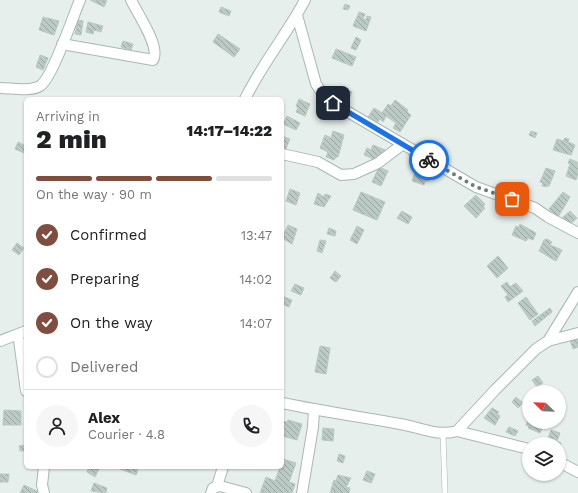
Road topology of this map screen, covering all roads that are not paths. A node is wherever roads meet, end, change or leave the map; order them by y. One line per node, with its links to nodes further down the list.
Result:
1 (80, 0): 5 (street)
2 (132, 0): 5 (street)
3 (305, 0): 4 (street)
4 (297, 15): 7 (street); 8 (street)
5 (62, 44): 6 (street)
6 (0, 88)
7 (247, 97)
8 (402, 144): 9 (street); 10 (street)
9 (284, 154)
10 (578, 233)
11 (578, 292): 15 (street)
12 (578, 333): 15 (street)
13 (18, 340): 14 (street); 16 (street)
14 (0, 341)
15 (548, 341): 19 (street)
16 (24, 378)
17 (284, 403): 18 (street)
18 (314, 410): 20 (street); 29 (street)
19 (457, 431): 20 (street); 21 (street)
20 (443, 434): 30 (lane)
21 (522, 447)
22 (566, 466): 25 (street)
23 (44, 469): 27 (street)
24 (221, 469): 26 (street)
25 (578, 472)
26 (214, 490): 28 (street)
27 (44, 493)
28 (246, 493)
29 (302, 493)
30 (445, 493)

